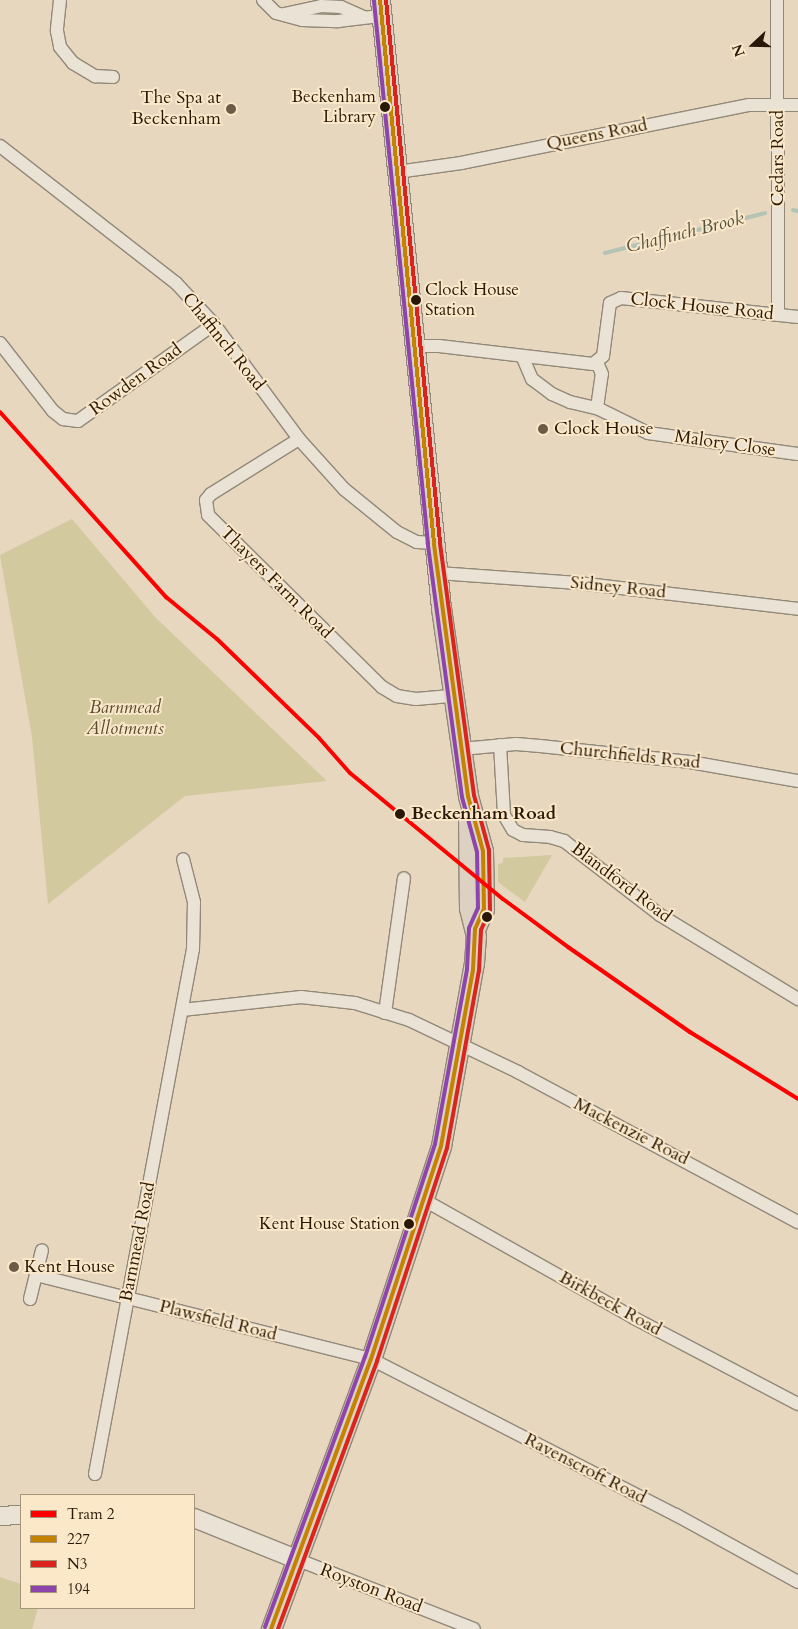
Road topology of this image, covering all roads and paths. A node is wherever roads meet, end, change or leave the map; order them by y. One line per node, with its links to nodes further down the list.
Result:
1 (60, 0): 5 (street)
2 (263, 0): 4 (street)
3 (777, 0): 6 (street, Cedars Road)
4 (375, 11): 9 (main road)
5 (113, 77)
6 (777, 102): 7 (street, Queens Road); 9 (street, Queens Road); 10 (street, Cedars Road)
7 (798, 104)
8 (0, 146): 12 (street, Chaffinch Road)
9 (396, 172): 14 (main road)
10 (778, 315): 11 (street, Clock House Road); 16 (street, Clock House Road)
11 (798, 318)
12 (214, 324): 13 (street, Rowden Road); 18 (street, Chaffinch Road)
13 (0, 343)
14 (417, 355): 15 (street); 20 (main road)
15 (523, 358): 16 (street); 17 (street)
16 (597, 362): 17 (street, Clock House Road)
17 (597, 408): 19 (street, Malory Close)
18 (299, 439): 20 (street, Chaffinch Road); 23 (street, Thayers Farm Road)
19 (798, 454)
20 (434, 543): 21 (main road)
21 (438, 573): 22 (street, Sidney Road); 23 (main road)
22 (798, 609)
23 (453, 696): 25 (main road)
24 (500, 745): 25 (street, Churchfields Road); 26 (street, Churchfields Road); 29 (street, Blandford Road)
25 (461, 749): 32 (main road)
26 (798, 781)
27 (184, 859): 30 (street, Barnmead Road)
28 (404, 878): 31 (street)
29 (798, 999)
30 (182, 1010): 31 (street); 38 (street, Barnmead Road)
31 (385, 1013): 32 (street)
32 (461, 1047): 33 (main road); 34 (street, Mackenzie Road)
33 (424, 1200): 39 (main road); 40 (street, Birkbeck Road)
34 (798, 1222)
35 (42, 1250): 36 (street)
36 (36, 1276): 37 (street); 38 (street, Plawsfield Road)
37 (30, 1299)
38 (128, 1299): 39 (street, Plawsfield Road); 41 (street, Barnmead Road)
39 (371, 1358): 45 (main road); 46 (street, Ravenscroft Road)
40 (798, 1404)
41 (95, 1474)
42 (20, 1515): 43 (street)
43 (0, 1516)
44 (195, 1518): 45 (street)
45 (296, 1558): 47 (main road); 48 (street, Royston Road)
46 (798, 1582)
47 (271, 1629)
48 (474, 1629)

